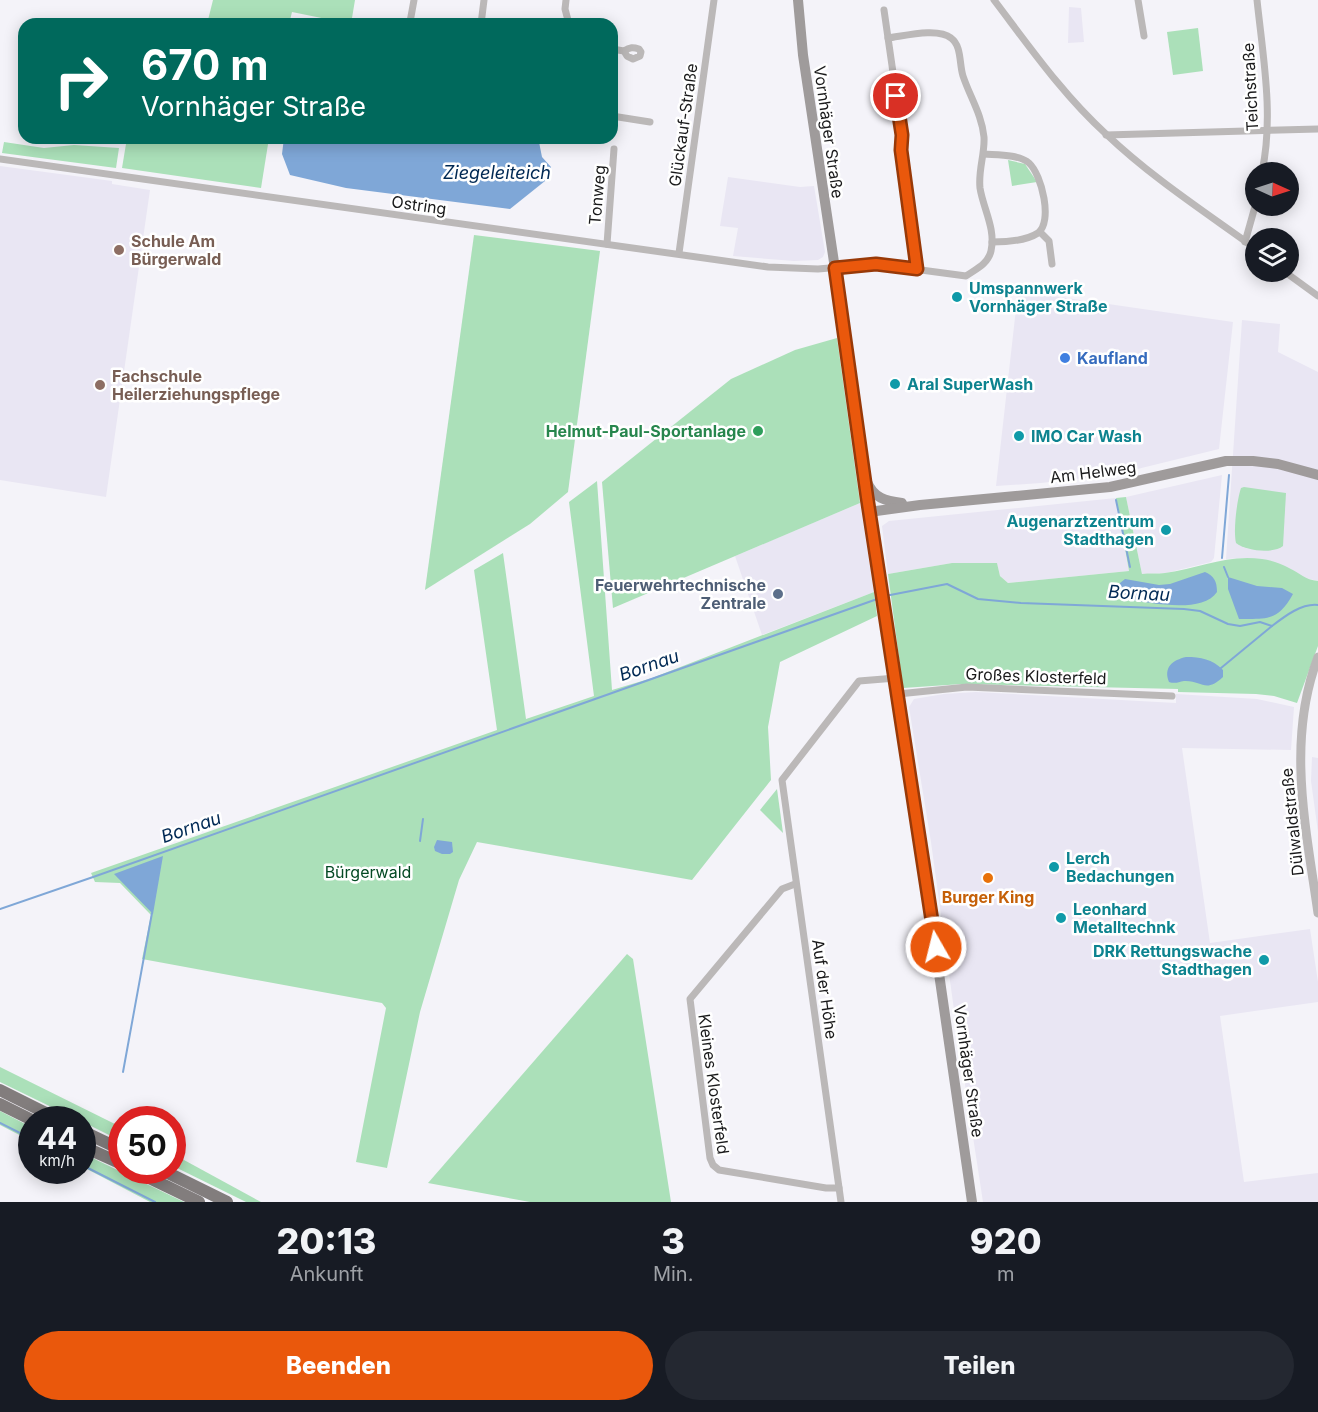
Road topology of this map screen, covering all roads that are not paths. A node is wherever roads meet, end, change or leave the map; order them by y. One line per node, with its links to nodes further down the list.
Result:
1 (414, 0): 10 (street)
2 (484, 0): 11 (street)
3 (566, 0): 12 (street)
4 (714, 0): 30 (street, Glückauf-Straße)
5 (798, 0): 32 (main road, Vornhäger Straße)
6 (994, 0): 21 (street)
7 (1138, 0): 13 (street)
8 (1257, 0): 20 (street, Teichstraße)
9 (884, 10): 14 (street)
10 (411, 18)
11 (482, 18)
12 (567, 18)
13 (1144, 36)
14 (888, 38): 23 (street); 33 (street)
15 (618, 50): 16 (street)
16 (624, 51)
17 (618, 117): 18 (street)
18 (650, 122)
19 (1318, 129): 20 (street)
20 (1267, 130): 21 (street); 25 (street, Teichstraße)
21 (1106, 135): 28 (street)
22 (614, 149): 29 (street, Tonweg)
23 (984, 154): 26 (street); 27 (street)
24 (0, 159): 29 (street, Ostring)
25 (1263, 162)
26 (1040, 231): 27 (street); 31 (street)
27 (992, 242): 33 (street)
28 (1245, 242)
29 (607, 243): 30 (street, Ostring)
30 (679, 253): 32 (street, Ostring)
31 (1052, 264)
32 (835, 268): 33 (street); 37 (main road, Vornhäger Straße)
33 (917, 269)
34 (1299, 282): 35 (street)
35 (1318, 296)
36 (1318, 475): 38 (main road, Am Helweg)
37 (864, 476): 38 (main road); 39 (main road, Vornhäger Straße)
38 (920, 505): 39 (main road, Am Helweg)
39 (869, 512): 41 (main road, Vornhäger Straße)
40 (1318, 657): 45 (street, Dülwaldstraße)
41 (896, 678): 42 (main road, Vornhäger Straße); 44 (street, Auf der Höhe)
42 (898, 694): 43 (street, Großes Klosterfeld); 56 (main road, Vornhäger Straße)
43 (1172, 696)
44 (795, 885): 52 (street, Auf der Höhe); 52 (street, Kleines Klosterfeld)
45 (1318, 913)
46 (0, 1090): 48 (highway)
47 (0, 1104): 49 (highway)
48 (32, 1106)
49 (18, 1113)
50 (186, 1182): 54 (highway)
51 (162, 1184): 53 (highway)
52 (839, 1188): 55 (street, Auf der Höhe)
53 (199, 1202)
54 (227, 1202)
55 (841, 1202)
56 (972, 1202)

